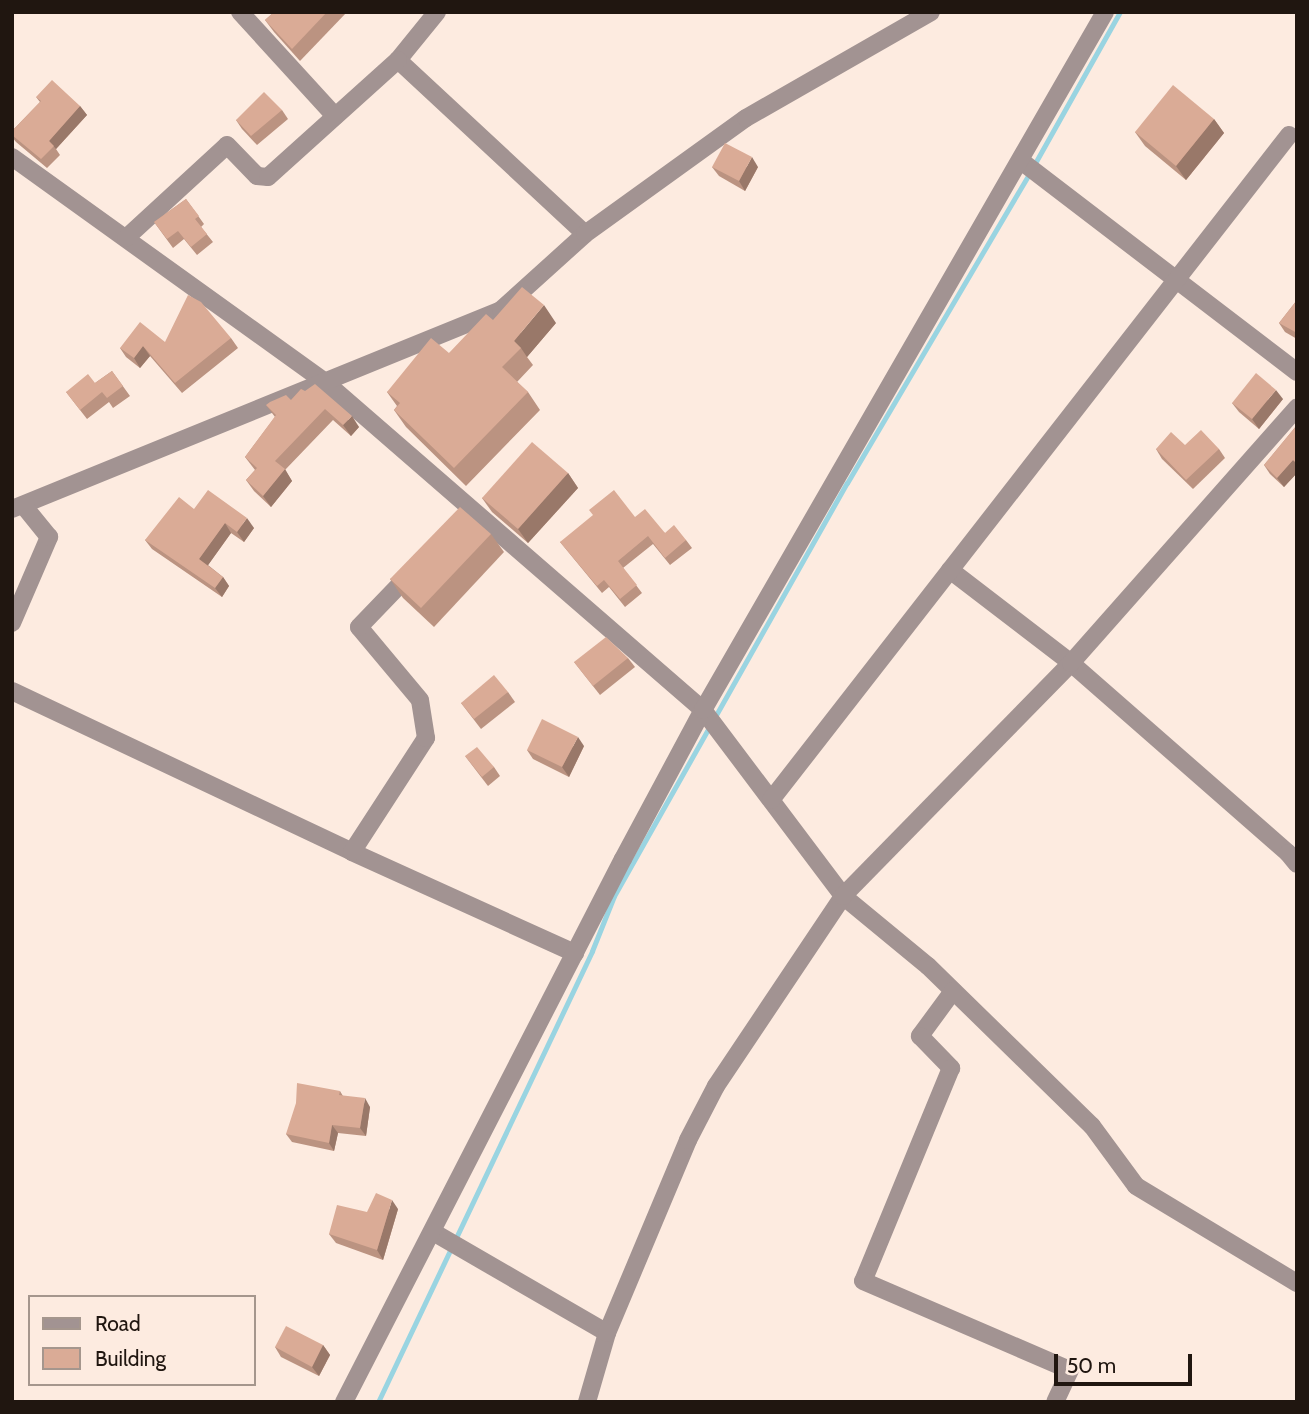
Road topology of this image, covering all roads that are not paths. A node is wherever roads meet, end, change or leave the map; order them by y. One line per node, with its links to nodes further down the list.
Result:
1 (240, 12): 6 (street)
2 (437, 12): 5 (street)
3 (931, 12): 10 (street)
4 (1105, 12): 9 (street)
5 (398, 60): 6 (street); 10 (street)
6 (335, 116): 11 (street)
7 (1289, 135): 12 (street)
8 (12, 157): 11 (street)
9 (1021, 161): 12 (street); 22 (street)
10 (585, 234): 14 (street)
11 (126, 239): 14 (street)
12 (1178, 279): 13 (street); 18 (street)
13 (1297, 372)
14 (324, 381): 16 (street); 22 (street)
15 (1297, 408): 20 (street)
16 (18, 507): 19 (street)
17 (425, 558): 24 (street)
18 (950, 570): 20 (street); 23 (street)
19 (12, 623)
20 (1071, 663): 25 (street); 26 (street)
21 (12, 691): 24 (street)
22 (704, 710): 23 (street); 27 (street)
23 (771, 800): 26 (street)
24 (352, 852): 27 (street)
25 (1297, 864)
26 (843, 896): 28 (street); 31 (street)
27 (575, 953): 29 (street)
28 (953, 991): 30 (street); 34 (street)
29 (433, 1232): 31 (street); 32 (street)
30 (1297, 1283)
31 (607, 1333): 33 (street)
32 (344, 1402)
33 (587, 1402)
34 (1055, 1402)

